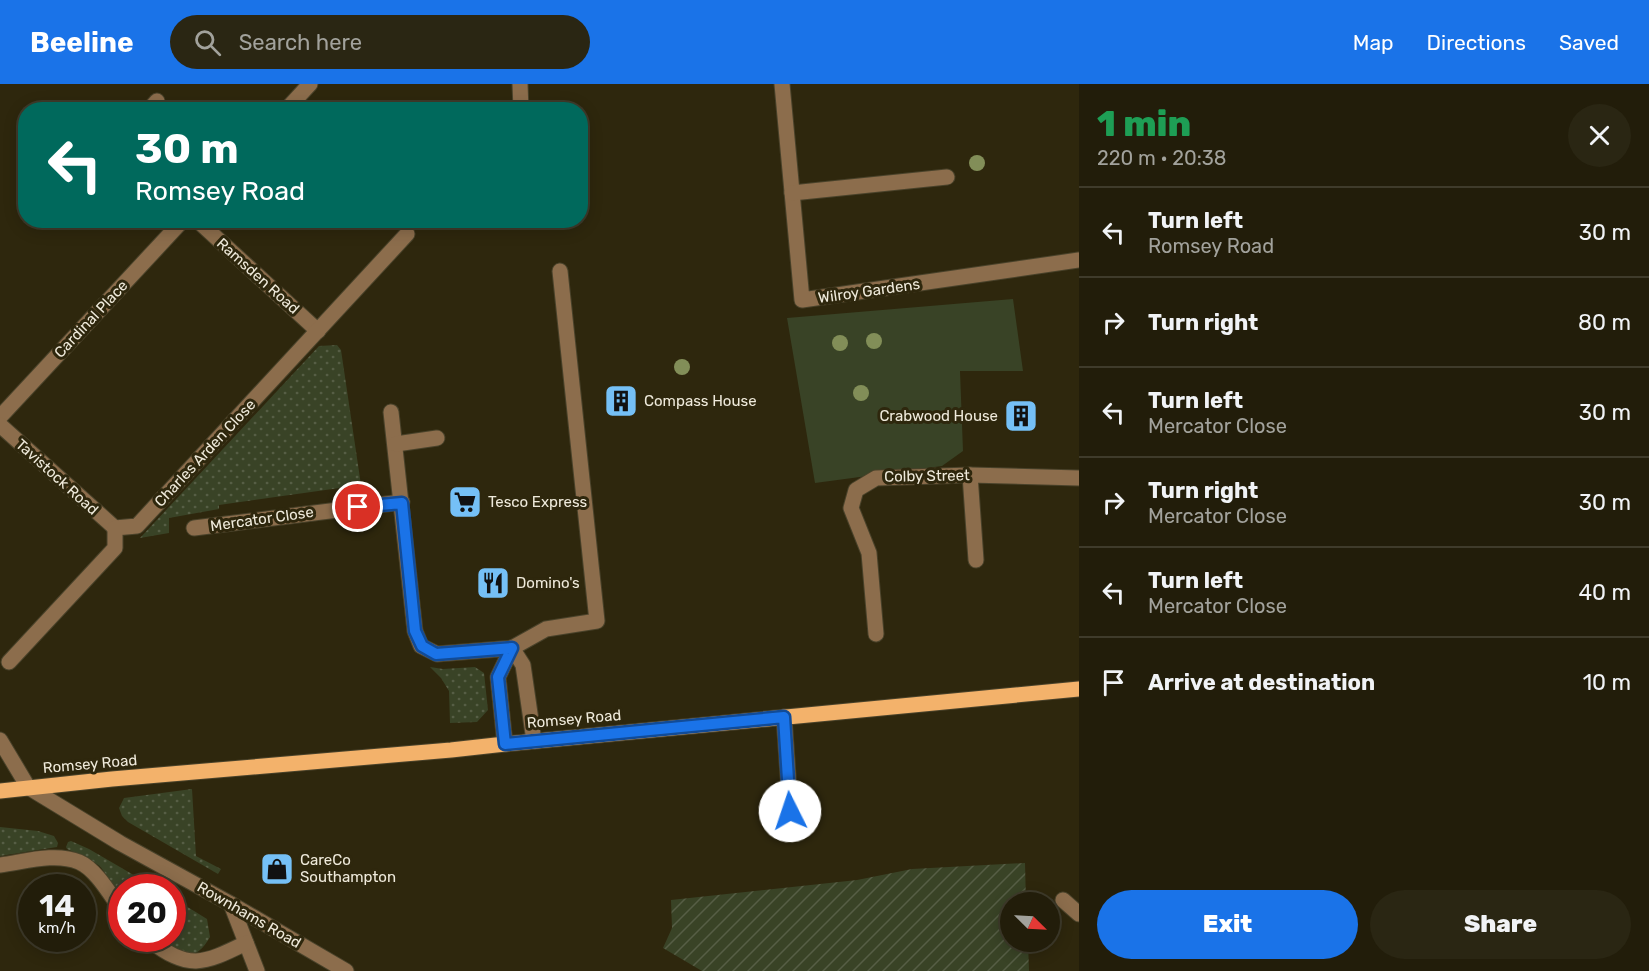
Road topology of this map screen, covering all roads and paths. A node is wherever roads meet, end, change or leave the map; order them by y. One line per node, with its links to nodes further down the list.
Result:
1 (520, 84): 5 (street)
2 (782, 84): 7 (street, Wilroy Gardens)
3 (303, 86): 4 (street)
4 (292, 102)
5 (521, 102)
6 (947, 177): 7 (street)
7 (792, 193): 11 (street, Wilroy Gardens)
8 (176, 228): 15 (street, Cardinal Place)
9 (206, 228): 13 (street, Ramsden Road)
10 (407, 234): 13 (street, Charles Arden Close)
11 (1079, 260)
12 (560, 271): 26 (street)
13 (318, 331): 22 (street, Charles Arden Close)
14 (392, 412): 18 (street)
15 (0, 417)
16 (0, 425): 22 (street, Tavistock Road)
17 (437, 438): 18 (street)
18 (396, 444): 21 (street)
19 (970, 475): 20 (street, Colby Street); 24 (street); 25 (street, Colby Street)
20 (1079, 478)
21 (402, 502): 23 (street, Mercator Close); 26 (street)
22 (115, 528): 27 (street)
23 (194, 528)
24 (976, 560)
25 (876, 634)
26 (512, 648): 31 (street); 32 (street)
27 (9, 662)
28 (1079, 689): 29 (main road, Romsey Road)
29 (784, 717): 31 (main road, Romsey Road); 35 (street)
30 (0, 740): 33 (street)
31 (534, 741): 32 (main road, Romsey Road)
32 (505, 744): 33 (main road, Romsey Road)
33 (28, 787): 34 (main road, Romsey Road); 39 (street, Rownhams Road)
34 (0, 791)
35 (792, 834)
36 (0, 865): 37 (street)
37 (108, 892)
38 (1063, 900): 40 (street)
39 (231, 904): 41 (street); 44 (street, Rownhams Road)
40 (1079, 915)
41 (246, 943): 42 (street); 43 (street)
42 (166, 952)
43 (257, 971)
44 (346, 971)

